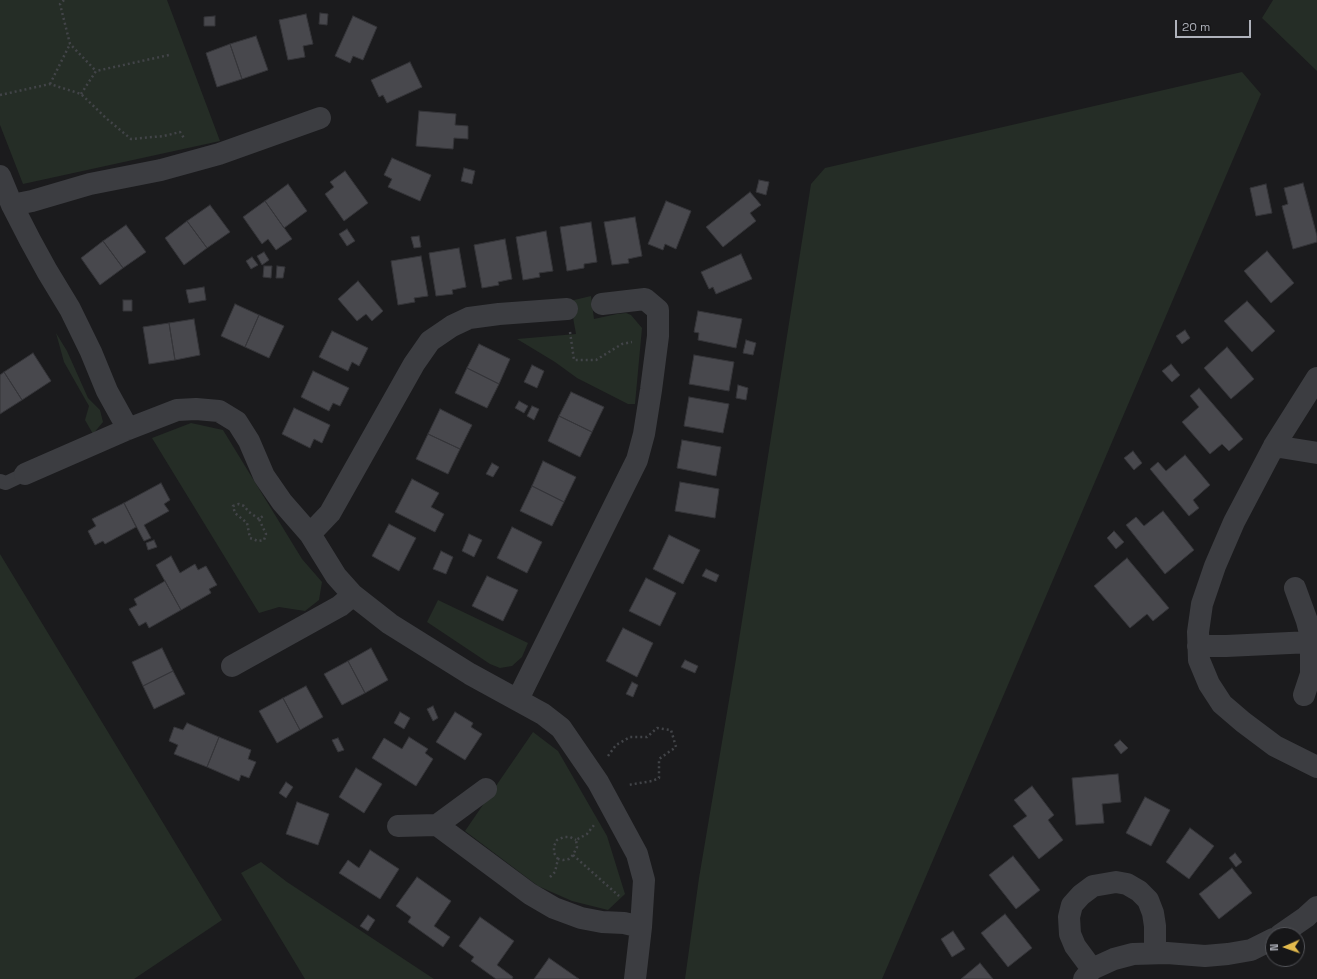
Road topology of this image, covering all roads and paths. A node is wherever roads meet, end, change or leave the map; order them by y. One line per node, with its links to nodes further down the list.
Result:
1 (64, 0): 2 (path)
2 (70, 44): 4 (path); 5 (path)
3 (169, 55): 4 (path)
4 (96, 71): 6 (path)
5 (50, 84): 6 (path); 7 (path)
6 (81, 94): 9 (path)
7 (0, 95)
8 (320, 118): 11 (street)
9 (188, 142)
10 (0, 176): 11 (street)
11 (12, 205): 17 (street)
12 (602, 304): 15 (street)
13 (567, 309): 24 (street)
14 (570, 338): 15 (path)
15 (657, 342): 31 (street)
16 (1317, 378): 18 (street)
17 (128, 428): 20 (street); 24 (street)
18 (1274, 446): 19 (street); 28 (street)
19 (1317, 452)
20 (24, 474): 21 (lane)
21 (0, 481)
22 (265, 514): 23 (path)
23 (259, 519): 23 (path)
24 (310, 534): 26 (street)
25 (1295, 588): 27 (street)
26 (353, 595): 29 (street); 31 (street)
27 (1311, 642): 28 (street); 30 (street)
28 (1198, 646): 33 (street)
29 (232, 666)
30 (1304, 694)
31 (518, 699): 36 (street)
32 (605, 760): 34 (path)
33 (1317, 767)
34 (622, 786)
35 (486, 789): 37 (street)
36 (609, 804): 39 (path); 45 (street)
37 (437, 825): 38 (street); 45 (street)
38 (398, 826)
39 (576, 840): 40 (path); 41 (path)
40 (573, 855): 41 (path); 43 (path)
41 (558, 859): 42 (path)
42 (548, 879)
43 (622, 899)
44 (1317, 907): 46 (street)
45 (641, 927): 50 (street)
46 (1292, 927)
47 (1265, 943): 48 (street)
48 (1155, 953): 49 (street); 49 (street)
49 (1088, 974)
50 (635, 979)

